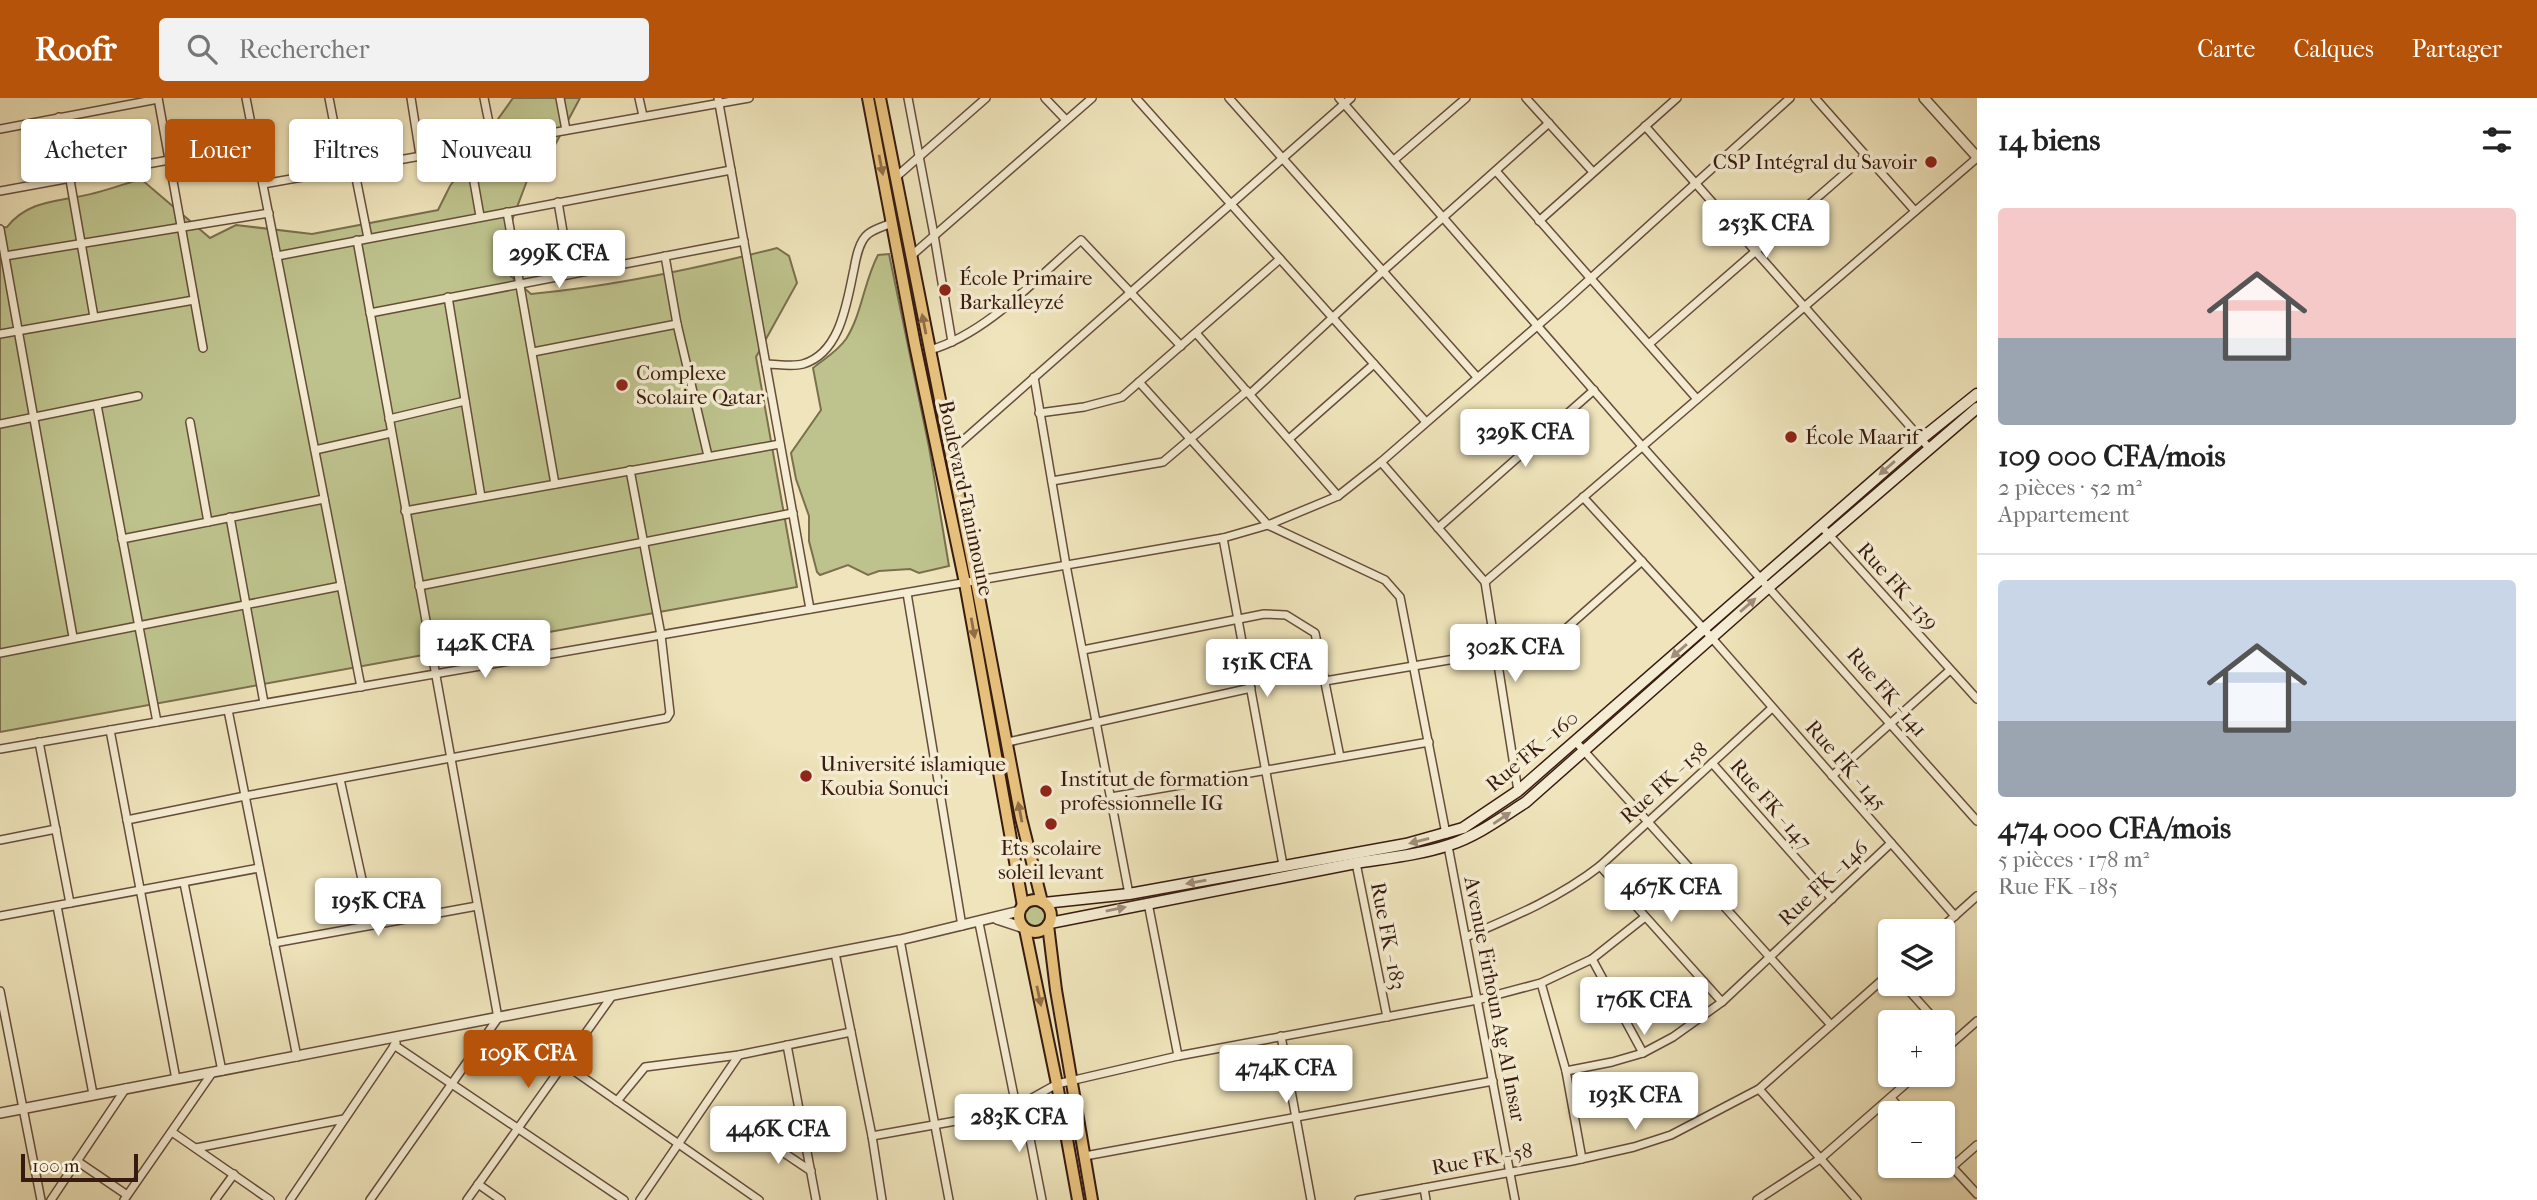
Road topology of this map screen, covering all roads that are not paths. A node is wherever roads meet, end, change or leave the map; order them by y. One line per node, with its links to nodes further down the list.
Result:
1 (246, 98): 52 (street)
2 (329, 98): 27 (street)
3 (411, 98): 36 (street)
4 (484, 98): 28 (street)
5 (559, 98): 33 (street)
6 (639, 98): 25 (street)
7 (749, 98): 23 (street)
8 (867, 98): 63 (main road, Boulevard Tanimoune, one-way to 63)
9 (880, 98): 45 (main road, Boulevard Tanimoune)
10 (908, 98): 38 (street)
11 (986, 98): 38 (street)
12 (1045, 98): 29 (street)
13 (1091, 98): 29 (street)
14 (1136, 98): 56 (street)
15 (1229, 98): 39 (street)
16 (1466, 98): 41 (street)
17 (1526, 98): 30 (street)
18 (1677, 98): 31 (street)
19 (1790, 98): 53 (street)
20 (1815, 98): 37 (street)
21 (1924, 98): 40 (street)
22 (158, 99): 26 (street); 35 (street)
23 (718, 100): 25 (street); 42 (street)
24 (1345, 100): 39 (street); 41 (street, Rue FK - 141)
25 (643, 116): 33 (street)
26 (59, 117): 32 (street)
27 (333, 119)
28 (488, 119)
29 (1066, 120): 66 (street)
30 (1549, 123): 43 (street); 44 (street)
31 (1645, 126): 44 (street); 53 (street)
32 (0, 128)
33 (566, 130): 34 (street)
34 (556, 132)
35 (165, 138)
36 (417, 141)
37 (1865, 156): 57 (street); 72 (street)
38 (919, 157): 45 (street); 66 (street)
39 (1283, 158): 56 (street); 78 (street)
40 (1977, 158): 57 (street)
41 (1394, 160): 61 (street, Rue FK - 141)
42 (731, 170): 55 (street); 70 (street)
43 (1496, 171): 61 (street); 62 (street)
44 (1593, 173): 62 (street)
45 (896, 177): 76 (main road, Boulevard Tanimoune)
46 (289, 179): 52 (street)
47 (52, 182): 54 (street)
48 (71, 182): 71 (street)
49 (173, 182): 64 (street)
50 (357, 182): 68 (street)
51 (474, 182): 60 (street)
52 (263, 184): 59 (street)
53 (1696, 184): 72 (street); 80 (street)
54 (0, 191)
55 (558, 202): 58 (street); 79 (street)
56 (1231, 204): 77 (street); 82 (street)
57 (1915, 211): 85 (street)
58 (506, 212): 60 (street); 81 (street)
59 (269, 213): 64 (street); 74 (street)
60 (480, 216): 68 (street)
61 (1444, 216): 78 (street); 90 (street, Rue FK - 141)
62 (1539, 220): 80 (street)
63 (892, 223): 100 (street); 149 (main road, Boulevard Tanimoune)
64 (180, 228): 71 (street); 84 (street)
65 (0, 229): 67 (street)
66 (934, 236): 76 (street); 94 (street)
67 (1, 239): 73 (street)
68 (368, 239): 69 (street)
69 (357, 240): 74 (street); 86 (street)
70 (744, 241): 75 (street); 100 (street)
71 (81, 244): 73 (street); 87 (street)
72 (1755, 251): 85 (street); 95 (street)
73 (5, 256): 91 (street)
74 (277, 256): 126 (street)
75 (665, 256): 79 (street); 89 (street)
76 (911, 256): 98 (main road, Boulevard Tanimoune, one-way to 76)
77 (1280, 259): 88 (street); 92 (street)
78 (1382, 271): 88 (street); 103 (street)
79 (570, 273): 81 (street)
80 (1591, 278): 90 (street); 95 (street)
81 (519, 283): 83 (street); 99 (street)
82 (1131, 292): 94 (street); 96 (street); 102 (street)
83 (448, 297): 86 (street); 110 (street)
84 (194, 300): 87 (street); 97 (street)
85 (1804, 307): 109 (street); 122 (street)
86 (370, 313): 115 (street)
87 (94, 317): 91 (street)
88 (1332, 317): 101 (street); 106 (street)
89 (677, 324): 99 (street); 128 (street)
90 (1537, 325): 103 (street); 105 (street, Rue FK - 141)
91 (18, 330): 93 (street); 114 (street)
92 (1196, 333): 96 (street); 106 (street)
93 (0, 334)
94 (952, 342): 98 (street)
95 (1649, 344): 109 (street)
96 (1181, 346): 104 (street)
97 (203, 348)
98 (930, 350): 127 (main road, Boulevard Tanimoune)
99 (533, 352): 132 (street)
100 (766, 364): 123 (street)
101 (1374, 364): 117 (street); 121 (street)
102 (1034, 377): 113 (street); 127 (street)
103 (1477, 377): 117 (street)
104 (1139, 383): 113 (street); 120 (street)
105 (1594, 390): 124 (street, Rue FK - 141); 142 (street)
106 (1249, 393): 120 (street); 121 (street)
107 (1977, 394): 122 (main road, Rue FK - 160)
108 (138, 396): 111 (street)
109 (1697, 398): 124 (street)
110 (465, 401): 115 (street); 134 (street)
111 (97, 405): 114 (street); 145 (street)
112 (1976, 412): 125 (main road, Rue FK - 160)
113 (1039, 413): 131 (street)
114 (34, 417): 118 (street); 161 (street)
115 (389, 419): 119 (street)
116 (190, 422): 140 (street)
117 (1426, 422): 129 (street)
118 (0, 424)
119 (391, 433): 126 (street); 137 (street)
120 (1192, 439): 131 (street); 141 (street)
121 (1289, 439): 133 (street)
122 (1921, 439): 125 (street); 143 (main road, Rue FK - 160, one-way to 143)
123 (780, 444): 128 (street); 138 (street)
124 (1642, 446): 135 (street); 151 (street, Rue FK - 141)
125 (1929, 448): 143 (main road, Rue FK - 160)
126 (315, 450): 136 (street)
127 (950, 450): 149 (main road, Boulevard Tanimoune)
128 (708, 456): 130 (street)
129 (1381, 462): 133 (street); 142 (street)
130 (630, 470): 132 (street); 146 (street)
131 (1052, 481): 148 (street)
132 (555, 484): 134 (street)
133 (1338, 496): 141 (street)
134 (481, 497): 137 (street)
135 (1583, 497): 147 (street, Rue FK - 145); 150 (street)
136 (324, 499): 139 (street); 152 (street)
137 (405, 511): 153 (street)
138 (793, 513): 146 (street); 156 (street)
139 (230, 517): 140 (street); 155 (street)
140 (208, 522): 145 (street)
141 (1268, 525): 144 (street); 166 (street)
142 (1438, 528): 150 (street)
143 (1826, 531): 151 (main road, Rue FK - 160); 167 (street, Rue FK - 139)
144 (1223, 538): 148 (street); 157 (street)
145 (122, 539): 158 (street)
146 (644, 542): 153 (street); 160 (street)
147 (1642, 561): 159 (street, Rue FK - 145); 164 (street)
148 (1066, 565): 149 (street); 163 (street)
149 (971, 582): 154 (street); 183 (main road, Boulevard Tanimoune); 218 (main road, Boulevard Tanimoune, one-way to 218)
150 (1485, 582): 164 (street)
151 (1766, 582): 159 (main road, Rue FK - 160); 162 (main road, Rue FK - 160, one-way to 151); 178 (street, Rue FK - 141)
152 (341, 586): 155 (street); 170 (street)
153 (419, 586): 168 (street)
154 (907, 593): 156 (street); 227 (street)
155 (246, 604): 158 (street); 173 (street)
156 (810, 609): 160 (street)
157 (1238, 620): 163 (street); 169 (street); 171 (street)
158 (139, 625): 161 (street); 176 (street)
159 (1704, 629): 162 (street, Rue FK - 145); 181 (main road, Rue FK - 160, one-way to 181)
160 (662, 635): 168 (street); 187 (street)
161 (73, 637): 165 (street)
162 (1711, 638): 174 (street, Rue FK - 145); 185 (main road, Rue FK - 160)
163 (1083, 650): 177 (street)
164 (1496, 652): 166 (street); 192 (street)
165 (0, 653)
166 (1413, 665): 169 (street); 180 (street)
167 (1950, 670): 172 (street, Rue FK - 139); 178 (street)
168 (434, 674): 170 (street); 187 (street)
169 (1325, 681): 186 (street)
170 (361, 687): 173 (street)
171 (1251, 688): 177 (street); 189 (street)
172 (1977, 699)
173 (264, 703): 175 (street)
174 (1772, 708): 188 (street, Rue FK - 158); 190 (street, Rue FK - 145)
175 (229, 709): 176 (street); 193 (street)
176 (157, 722): 179 (street)
177 (1097, 722): 183 (street); 194 (street)
178 (1891, 723): 190 (street); 196 (street, Rue FK - 141)
179 (110, 730): 182 (street); 195 (street)
180 (1429, 741): 186 (street); 200 (street)
181 (1576, 741): 185 (street); 192 (main road, Rue FK - 160)
182 (39, 742): 184 (street); 198 (street)
183 (1008, 742): 213 (main road, Boulevard Tanimoune, one-way to 183)
184 (0, 749)
185 (1584, 751): 197 (street); 199 (main road, Rue FK - 160, one-way to 185)
186 (1340, 757): 189 (street)
187 (450, 759): 191 (street); 217 (street)
188 (1712, 763): 197 (street, Rue FK - 158); 212 (street, Rue FK - 147)
189 (1266, 770): 194 (street); 205 (street)
190 (1832, 776): 202 (street, Rue FK - 145)
191 (340, 779): 193 (street); 226 (street)
192 (1518, 791): 199 (main road, Rue FK - 160)
193 (245, 796): 195 (street); 207 (street)
194 (1111, 797): 210 (street)
195 (127, 820): 209 (street)
196 (1977, 821)
197 (1648, 822): 206 (street, Rue FK - 158); 233 (street)
198 (56, 829): 201 (street); 214 (street)
199 (1465, 833): 200 (main road, Rue FK - 160); 203 (main road, Rue FK - 160)
200 (1446, 834): 205 (main road, Rue FK - 160, one-way to 205)
201 (0, 840)
202 (1891, 843): 212 (street, Rue FK - 146); 220 (street, Rue FK - 145)
203 (1448, 846): 204 (main road, Rue FK - 160); 229 (street, Avenue Firhoun Ag Al Insar)
204 (1356, 863): 215 (main road, Rue FK - 160); 243 (street, Rue FK - 183)
205 (1283, 865): 210 (main road, Rue FK - 160, one-way to 210)
206 (1600, 866): 221 (street); 229 (street, Rue FK - 158)
207 (260, 868): 208 (street); 231 (street)
208 (184, 883): 209 (street); 258 (street)
209 (140, 891): 214 (street); 259 (street)
210 (1129, 894): 213 (main road, Rue FK - 160)
211 (1977, 896): 220 (street)
212 (1832, 899): 233 (street, Rue FK - 146)
213 (1043, 902): 218 (main road); 225 (main road)
214 (70, 903): 216 (street)
215 (1148, 903): 225 (main road, Rue FK - 160, one-way to 215); 254 (street)
216 (57, 906): 219 (street); 267 (street)
217 (477, 906): 226 (street); 244 (street)
218 (1021, 908): 222 (street); 228 (main road)
219 (0, 916)
220 (1955, 916): 223 (street)
221 (1645, 917): 234 (street); 241 (street)
222 (995, 918): 224 (street); 228 (street)
223 (1952, 919)
224 (979, 923): 227 (street); 271 (street)
225 (1049, 924): 228 (main road); 260 (main road)
226 (372, 925): 231 (street)
227 (962, 926): 230 (street)
228 (1024, 929): 263 (main road, one-way to 263)
229 (1466, 937): 240 (street, Avenue Firhoun Ag Al Insar)
230 (900, 940): 232 (street); 276 (street)
231 (274, 943): 255 (street)
232 (835, 953): 238 (street); 247 (street)
233 (1769, 956): 241 (street, Rue FK - 146); 246 (street)
234 (1592, 959): 235 (street); 252 (street)
235 (1541, 983): 240 (street); 257 (street)
236 (1878, 984): 246 (street, Rue FK - 58)
237 (0, 991): 272 (street)
238 (612, 996): 244 (street); 256 (street)
239 (1914, 996): 242 (street)
240 (1477, 1000): 243 (street); 261 (street, Avenue Firhoun Ag Al Insar)
241 (1721, 1002): 252 (street, Rue FK - 146)
242 (1926, 1010)
243 (1387, 1017): 248 (street)
244 (498, 1018): 250 (street); 262 (street)
245 (1977, 1021): 249 (street)
246 (1831, 1025): 266 (street, Rue FK - 58)
247 (851, 1032): 251 (street); 279 (street)
248 (1281, 1036): 254 (street); 274 (street)
249 (1955, 1040)
250 (397, 1041): 255 (street); 262 (street); 275 (street)
251 (787, 1045): 253 (street); 290 (street)
252 (1643, 1053): 257 (street, Rue FK - 146)
253 (739, 1055): 269 (street); 281 (street)
254 (1178, 1056): 260 (street)
255 (296, 1057): 258 (street)
256 (564, 1064): 269 (street); 277 (street)
257 (1566, 1071): 285 (street)
258 (217, 1072): 259 (street); 278 (street)
259 (176, 1079): 265 (street)
260 (1072, 1080): 263 (street); 284 (main road)
261 (1493, 1082): 274 (street); 291 (street, Avenue Firhoun Ag Al Insar)
262 (451, 1083): 277 (street); 302 (street)
263 (1058, 1084): 271 (street); 312 (main road)
264 (1903, 1087): 268 (street)
265 (126, 1088): 267 (street); 287 (street)
266 (1759, 1089): 285 (street, Rue FK - 58); 286 (street)
267 (93, 1094): 272 (street)
268 (1891, 1098): 270 (street); 286 (street)
269 (617, 1101): 281 (street)
270 (1894, 1101)
271 (1020, 1104): 276 (street); 311 (street)
272 (22, 1110): 273 (street); 297 (street)
273 (0, 1114)
274 (1296, 1118): 284 (street); 314 (street)
275 (344, 1119): 283 (street); 301 (street)
276 (937, 1126): 279 (street); 310 (street)
277 (518, 1128): 293 (street); 305 (street)
278 (172, 1132): 283 (street); 296 (street)
279 (872, 1136): 309 (street)
280 (760, 1137): 290 (street)
281 (678, 1144): 306 (street); 307 (street)
282 (1977, 1144): 288 (street)
283 (196, 1148): 292 (street)
284 (1085, 1156): 313 (main road)
285 (1582, 1159): 291 (street, Rue FK - 58)
286 (1821, 1159): 318 (street); 319 (street)
287 (78, 1161): 296 (street); 298 (street)
288 (1955, 1164)
289 (1955, 1170): 295 (street)
290 (811, 1171): 308 (street)
291 (1510, 1172): 294 (street, Rue FK - 58); 317 (street, Avenue Firhoun Ag Al Insar)
292 (233, 1174): 299 (street); 300 (street)
293 (478, 1184): 303 (street); 304 (street)
294 (1424, 1188): 315 (street, Rue FK - 58); 316 (street)
295 (1977, 1195)
296 (125, 1197)
297 (41, 1200)
298 (51, 1200)
299 (215, 1200)
300 (270, 1200)
301 (290, 1200)
302 (370, 1200)
303 (467, 1200)
304 (501, 1200)
305 (624, 1200)
306 (640, 1200)
307 (760, 1200)
308 (816, 1200)
309 (883, 1200)
310 (949, 1200)
311 (1042, 1200)
312 (1078, 1200)
313 (1092, 1200)
314 (1311, 1200)
315 (1359, 1200)
316 (1426, 1200)
317 (1515, 1200)
318 (1757, 1200)
319 (1857, 1200)

